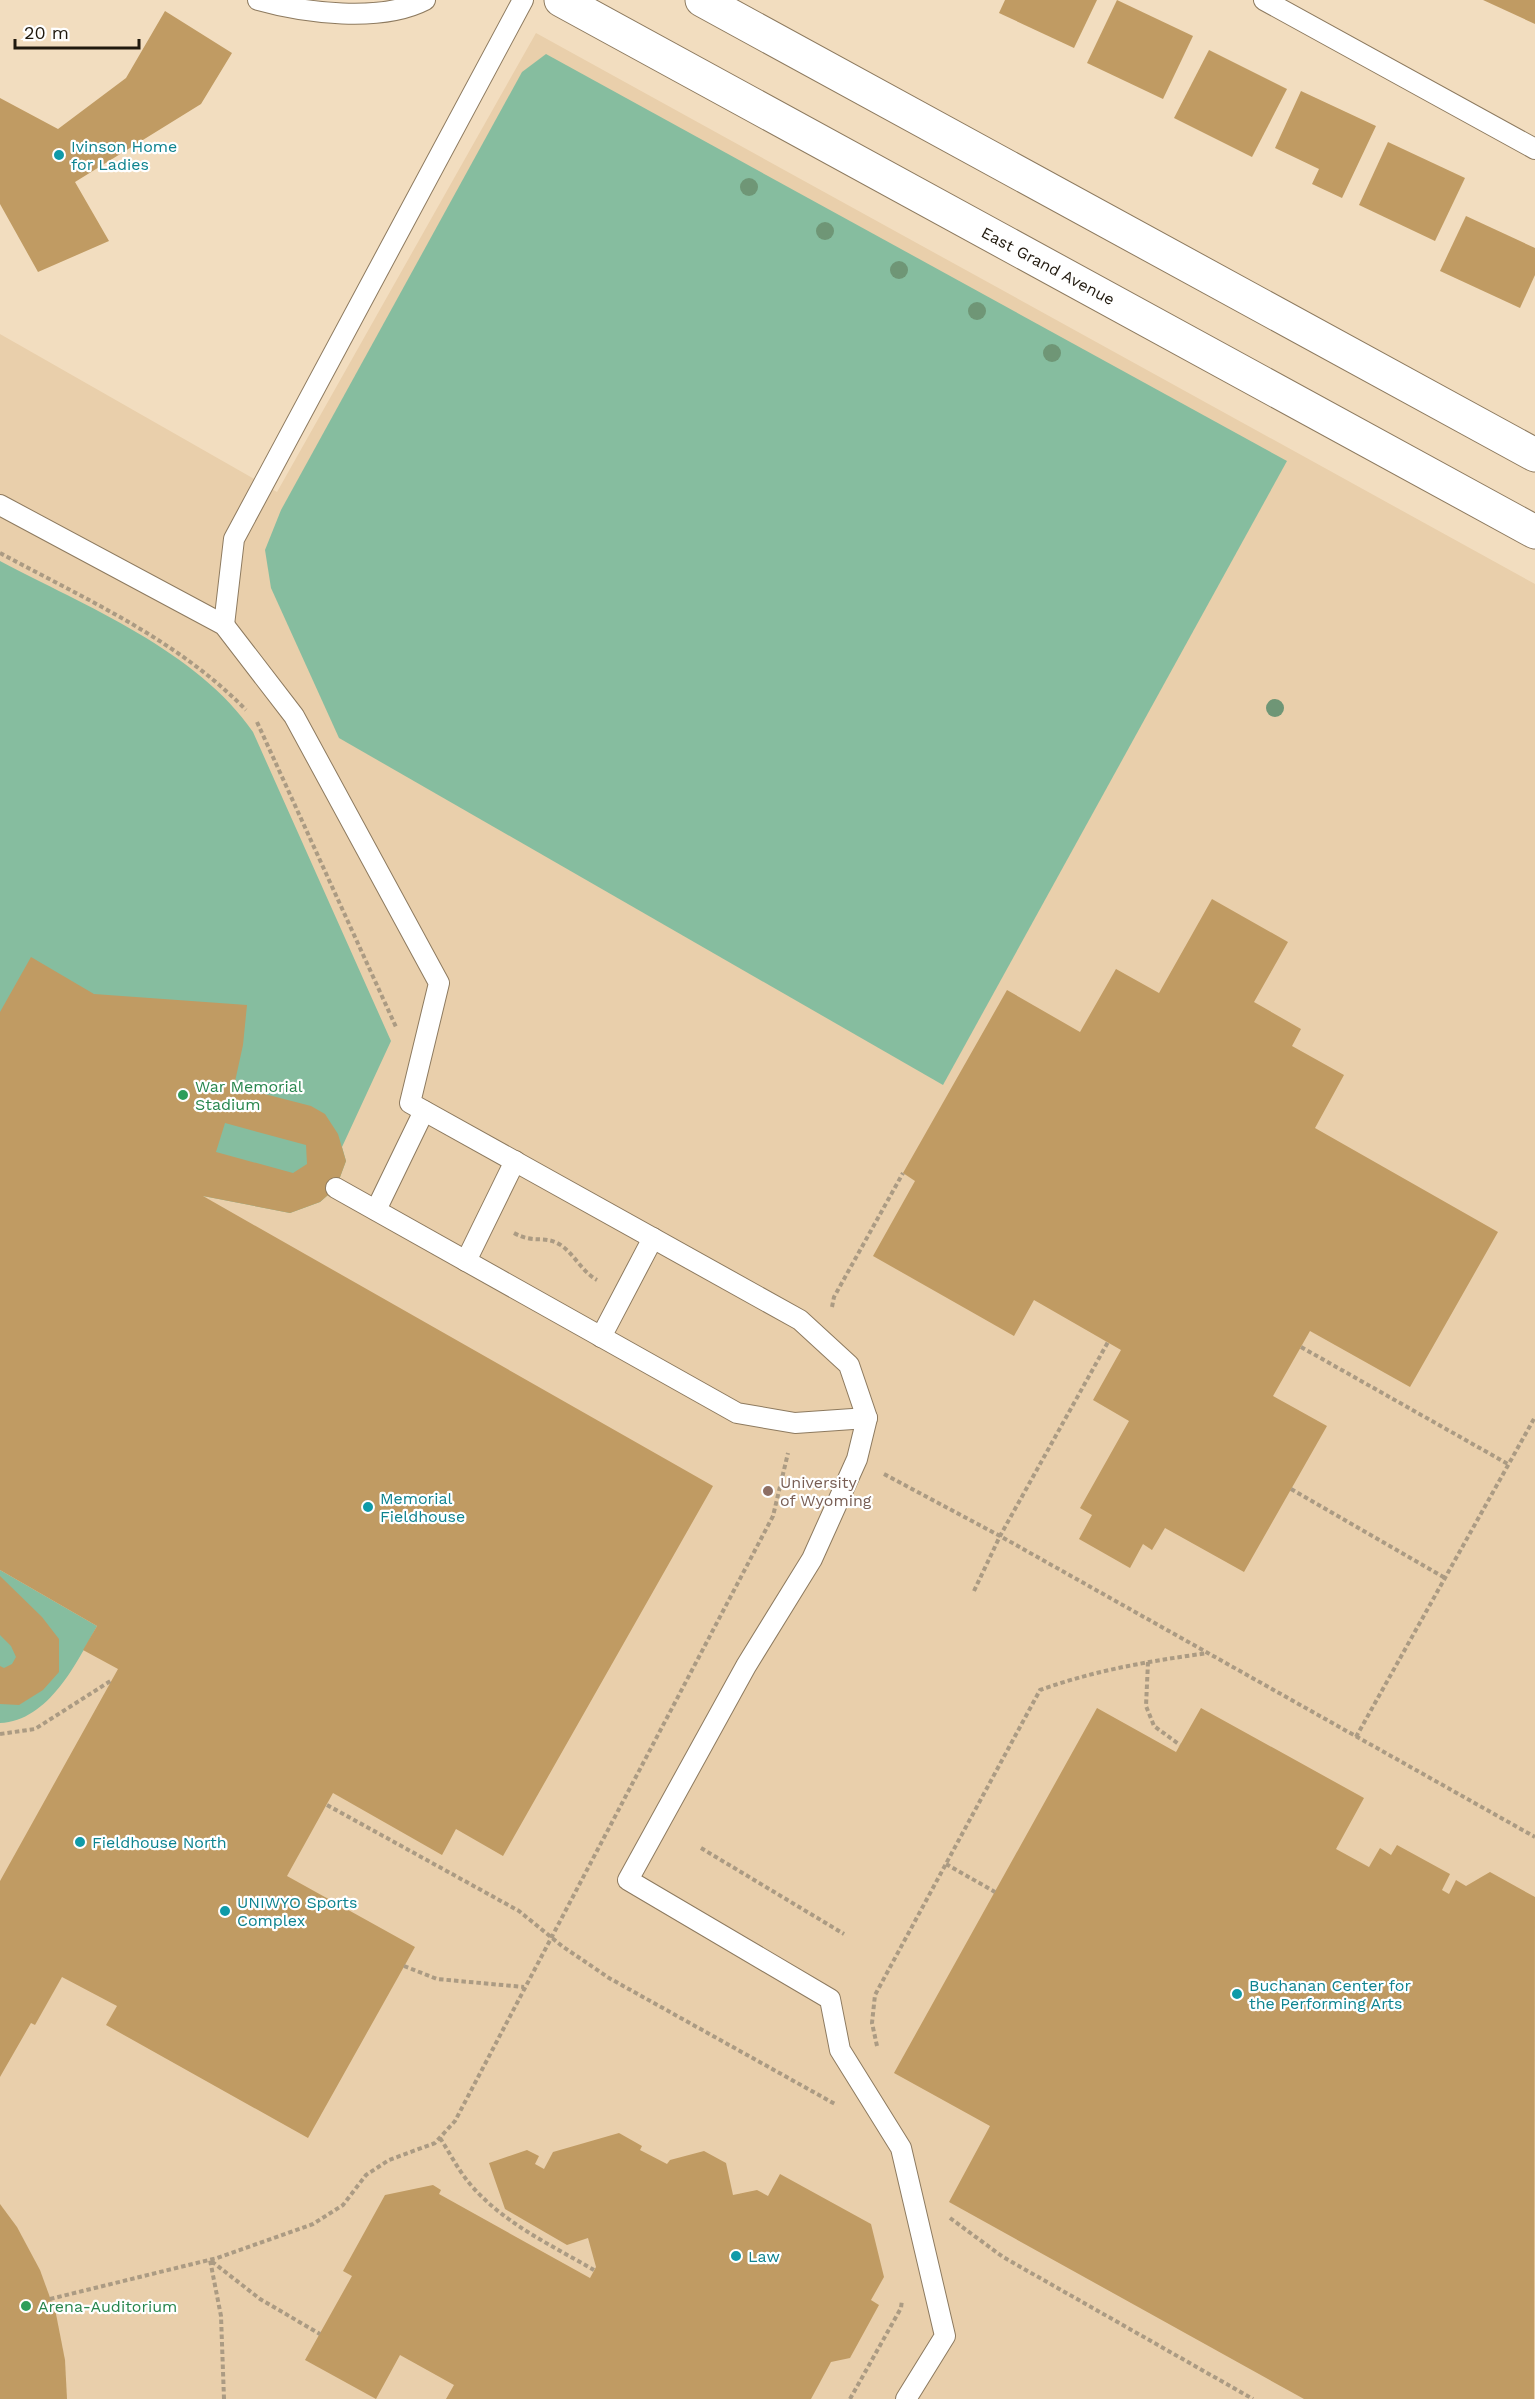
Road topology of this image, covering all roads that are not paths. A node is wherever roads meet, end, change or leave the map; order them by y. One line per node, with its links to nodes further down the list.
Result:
1 (258, 0): 2 (lane)
2 (425, 0)
3 (523, 0): 11 (lane)
4 (561, 0): 10 (main road, East Grand Avenue)
5 (702, 0): 8 (main road)
6 (1264, 0): 7 (lane)
7 (1535, 149)
8 (1535, 455)
9 (0, 505): 11 (lane)
10 (1535, 532)
11 (224, 625): 12 (lane)
12 (424, 1111): 13 (lane); 15 (lane)
13 (515, 1161): 16 (lane); 17 (lane)
14 (336, 1188): 15 (lane)
15 (376, 1210): 17 (lane)
16 (653, 1238): 18 (lane); 19 (lane)
17 (466, 1261): 18 (lane)
18 (601, 1336): 19 (lane)
19 (867, 1418): 20 (lane)
20 (906, 2399)

